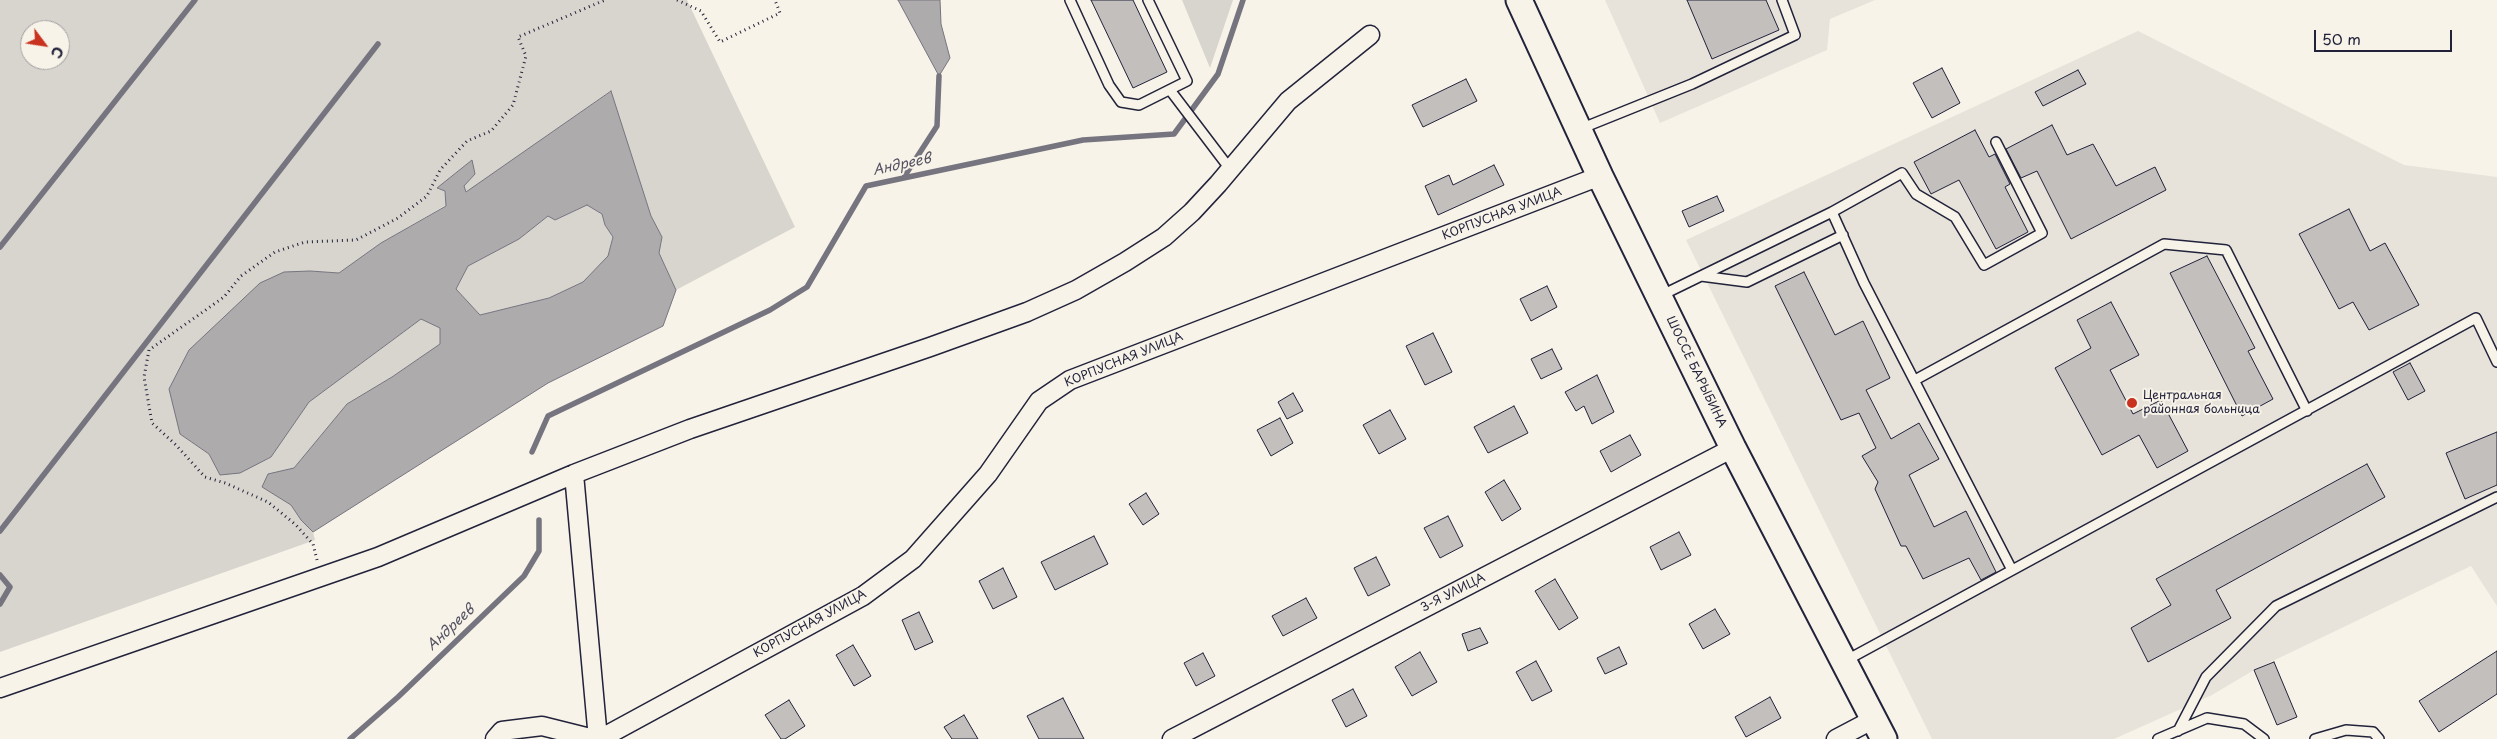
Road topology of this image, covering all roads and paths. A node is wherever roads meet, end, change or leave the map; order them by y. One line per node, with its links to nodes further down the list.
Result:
1 (605, 0): 25 (path)
2 (677, 0): 3 (path)
3 (775, 0)
4 (1070, 0): 9 (lane)
5 (1148, 0): 9 (lane)
6 (1520, 0): 10 (main road, ШОССЕ БАРЫБИНА)
7 (1782, 0): 10 (lane)
8 (1370, 35): 12 (street)
9 (1170, 90): 12 (lane)
10 (1580, 130): 13 (main road, ШОССЕ БАРЫБИНА)
11 (1996, 142): 14 (lane)
12 (1230, 169): 22 (street)
13 (1600, 176): 17 (main road, ШОССЕ БАРЫБИНА); 32 (street, КОРПУСНАЯ УЛИЦА)
14 (1832, 212): 15 (lane); 16 (lane)
15 (1843, 235): 16 (lane); 19 (lane)
16 (1700, 276): 17 (lane)
17 (1659, 297): 21 (main road, ШОССЕ БАРЫБИНА)
18 (2497, 362): 20 (lane)
19 (1915, 380): 20 (lane); 24 (lane)
20 (2307, 411): 24 (lane)
21 (1733, 448): 26 (main road, ШОССЕ БАРЫБИНА); 33 (street, 3-Я УЛИЦА)
22 (574, 474): 25 (street); 32 (street)
23 (2497, 497): 29 (lane)
24 (2012, 570): 26 (lane)
25 (321, 578): 27 (street)
26 (1843, 662): 28 (main road, ШОССЕ БАРЫБИНА)
27 (0, 688)
28 (1879, 729): 34 (street)
29 (2178, 731): 35 (lane); 36 (lane)
30 (495, 739): 31 (street)
31 (594, 739)
32 (599, 739)
33 (1172, 739)
34 (1836, 739)
35 (2158, 739)
36 (2264, 739)
37 (2316, 739): 38 (lane)
38 (2380, 739)

